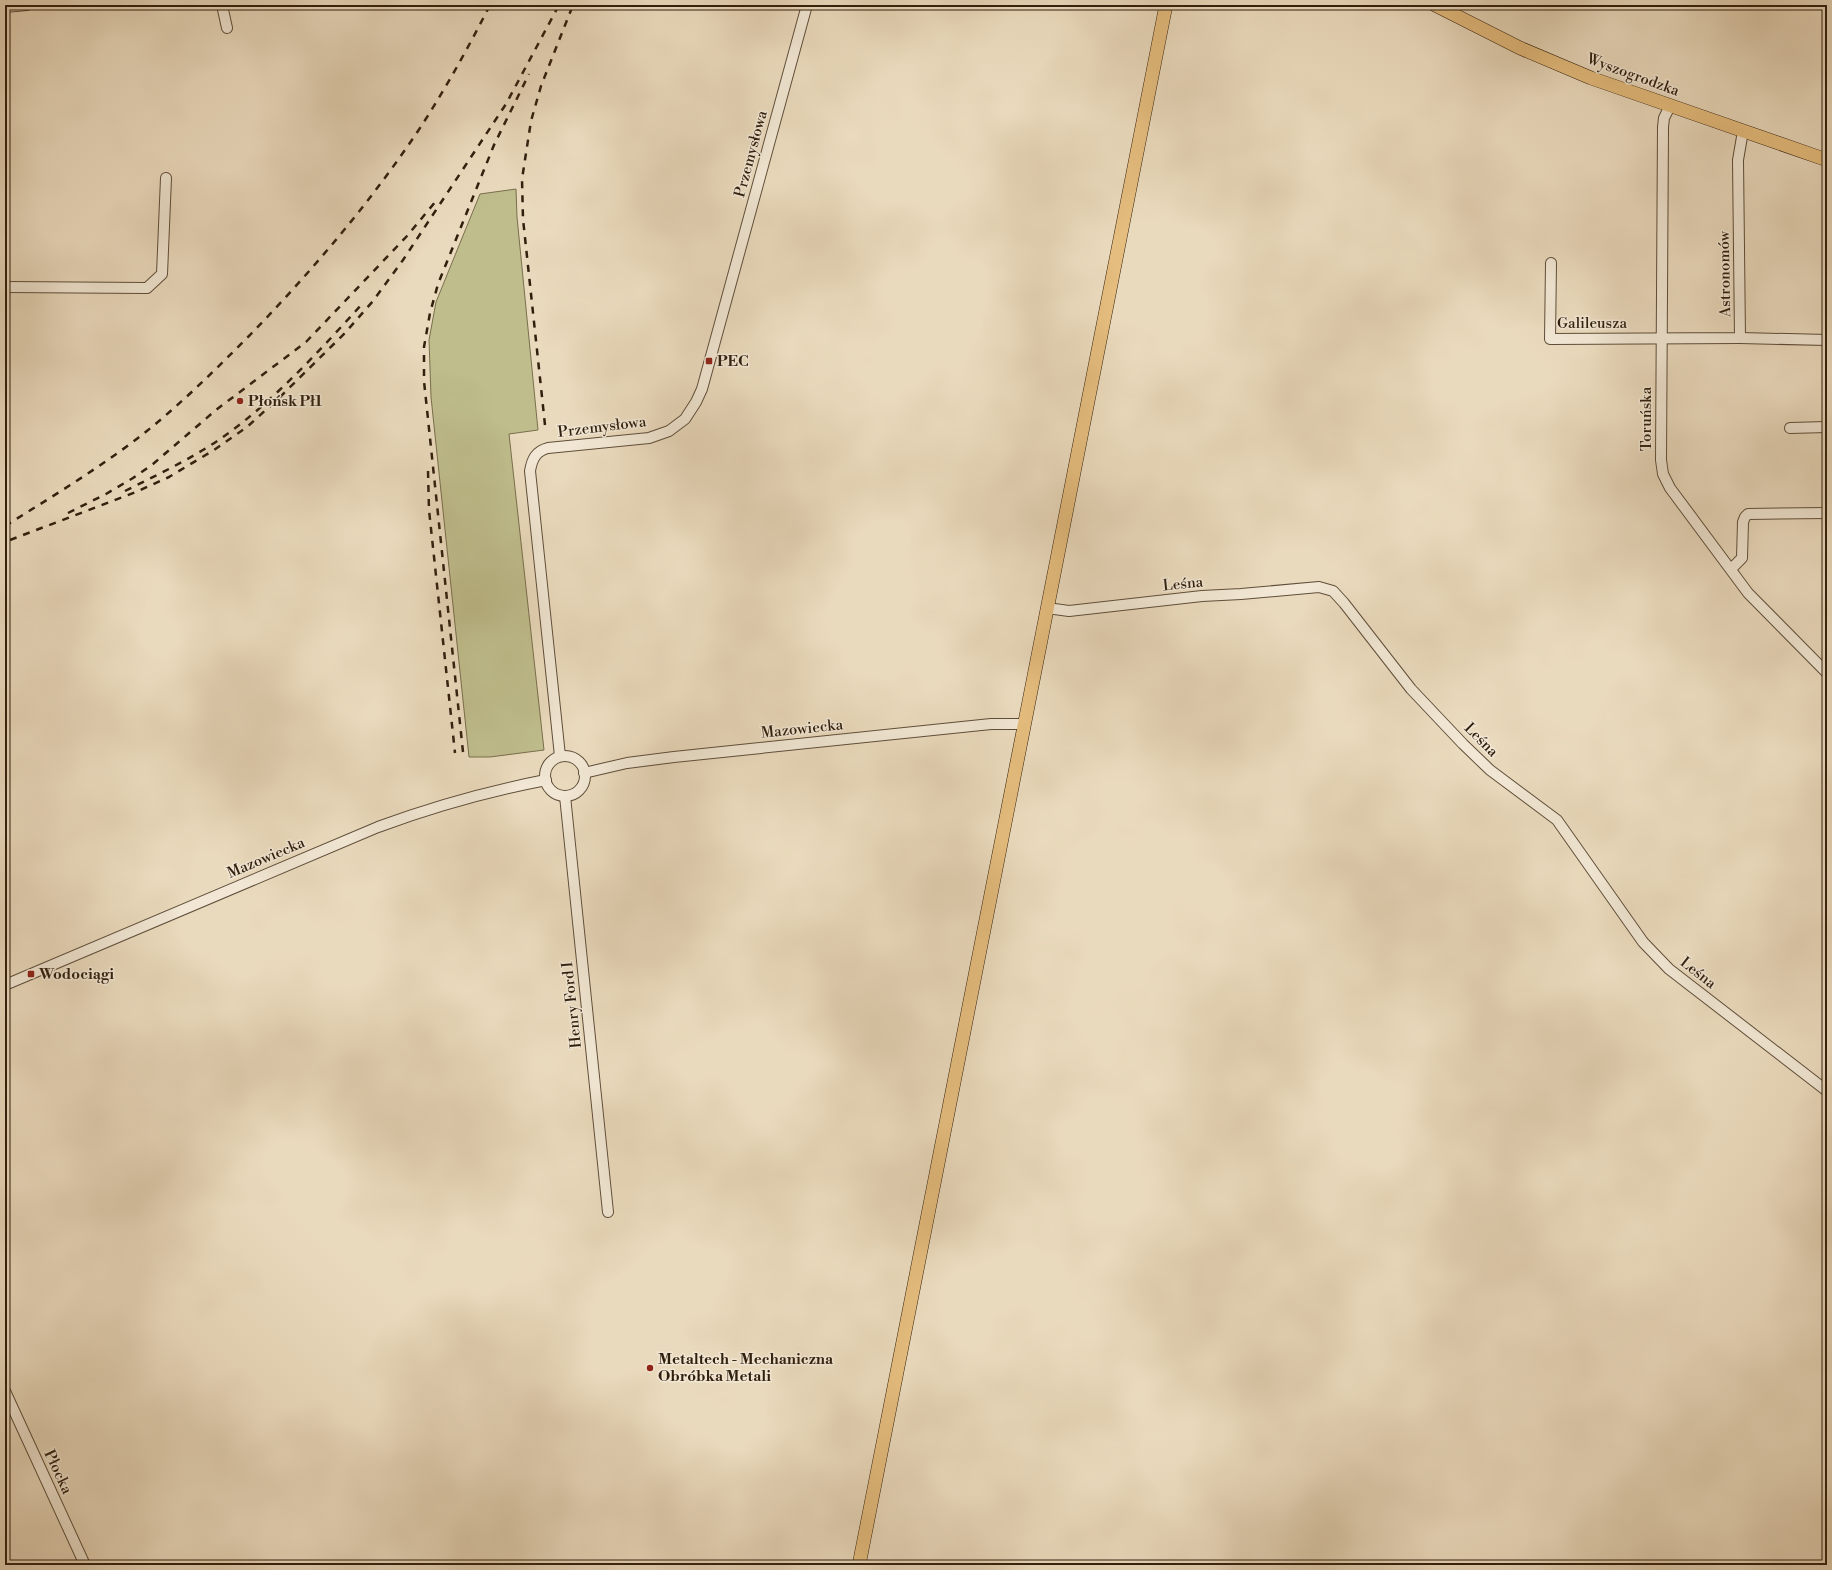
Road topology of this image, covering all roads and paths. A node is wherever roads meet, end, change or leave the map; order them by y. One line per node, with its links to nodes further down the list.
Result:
1 (27, 5): 6 (street)
2 (222, 5): 7 (street)
3 (807, 5): 24 (street, Przemysłowa)
4 (1166, 5): 21 (main road)
5 (1436, 5): 8 (main road, Wyszogrodzka)
6 (5, 7)
7 (227, 28)
8 (1670, 106): 9 (main road, Wyszogrodzka); 14 (street, Toruńska)
9 (1743, 131): 10 (main road, Wyszogrodzka); 15 (street, Astronomów)
10 (1827, 160)
11 (166, 178): 13 (street)
12 (1551, 263): 14 (street, Galileusza)
13 (5, 287)
14 (1661, 338): 15 (street, Astronomów); 20 (street, Toruńska)
15 (1740, 338): 16 (street)
16 (1827, 340)
17 (1827, 427): 18 (street)
18 (1790, 428)
19 (1827, 513): 20 (street)
20 (1731, 570): 22 (street, Toruńska)
21 (1047, 608): 23 (main road); 29 (street, Leśna)
22 (1827, 673)
23 (1024, 724): 25 (street, Mazowiecka); 33 (main road)
24 (560, 756): 25 (street); 26 (street)
25 (584, 773): 27 (street)
26 (546, 780): 27 (street); 28 (street, Mazowiecka)
27 (565, 796): 30 (street, Henry Ford I)
28 (5, 985)
29 (1827, 1091)
30 (608, 1212)
31 (5, 1391): 32 (street, Płocka)
32 (85, 1565)
33 (858, 1565)

